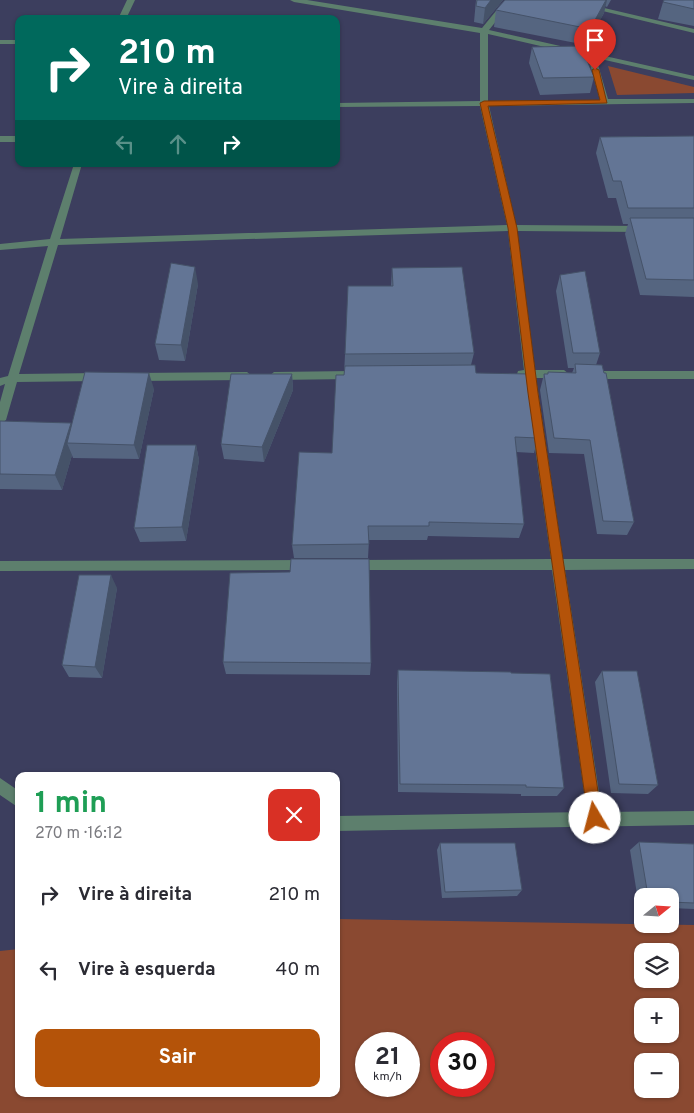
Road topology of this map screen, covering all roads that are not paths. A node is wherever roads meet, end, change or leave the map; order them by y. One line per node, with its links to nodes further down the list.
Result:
1 (131, 0): 5 (street)
2 (294, 0): 6 (street)
3 (509, 0): 6 (street)
4 (562, 0): 7 (street)
5 (124, 15)
6 (484, 31): 10 (street); 14 (street)
7 (694, 31)
8 (0, 42): 9 (street)
9 (15, 42)
10 (591, 55): 11 (street); 13 (street)
11 (694, 78)
12 (694, 101): 13 (street)
13 (605, 102): 14 (street)
14 (484, 103): 15 (street); 19 (street)
15 (340, 105)
16 (0, 139): 17 (street)
17 (15, 139)
18 (77, 167): 21 (street)
19 (512, 228): 20 (street); 21 (street); 24 (street)
20 (656, 229)
21 (55, 242): 22 (street); 27 (street)
22 (0, 247)
23 (510, 374): 24 (street)
24 (530, 374): 26 (street); 30 (street)
25 (361, 375): 27 (street)
26 (694, 375)
27 (14, 378): 28 (street); 29 (street)
28 (0, 382)
29 (0, 420)
30 (557, 564): 31 (street); 33 (street); 37 (street)
31 (694, 564)
32 (318, 565): 34 (street)
33 (338, 565)
34 (0, 566)
35 (0, 785): 36 (street)
36 (15, 798)
37 (595, 818): 38 (street); 39 (street)
38 (694, 818)
39 (340, 824)

